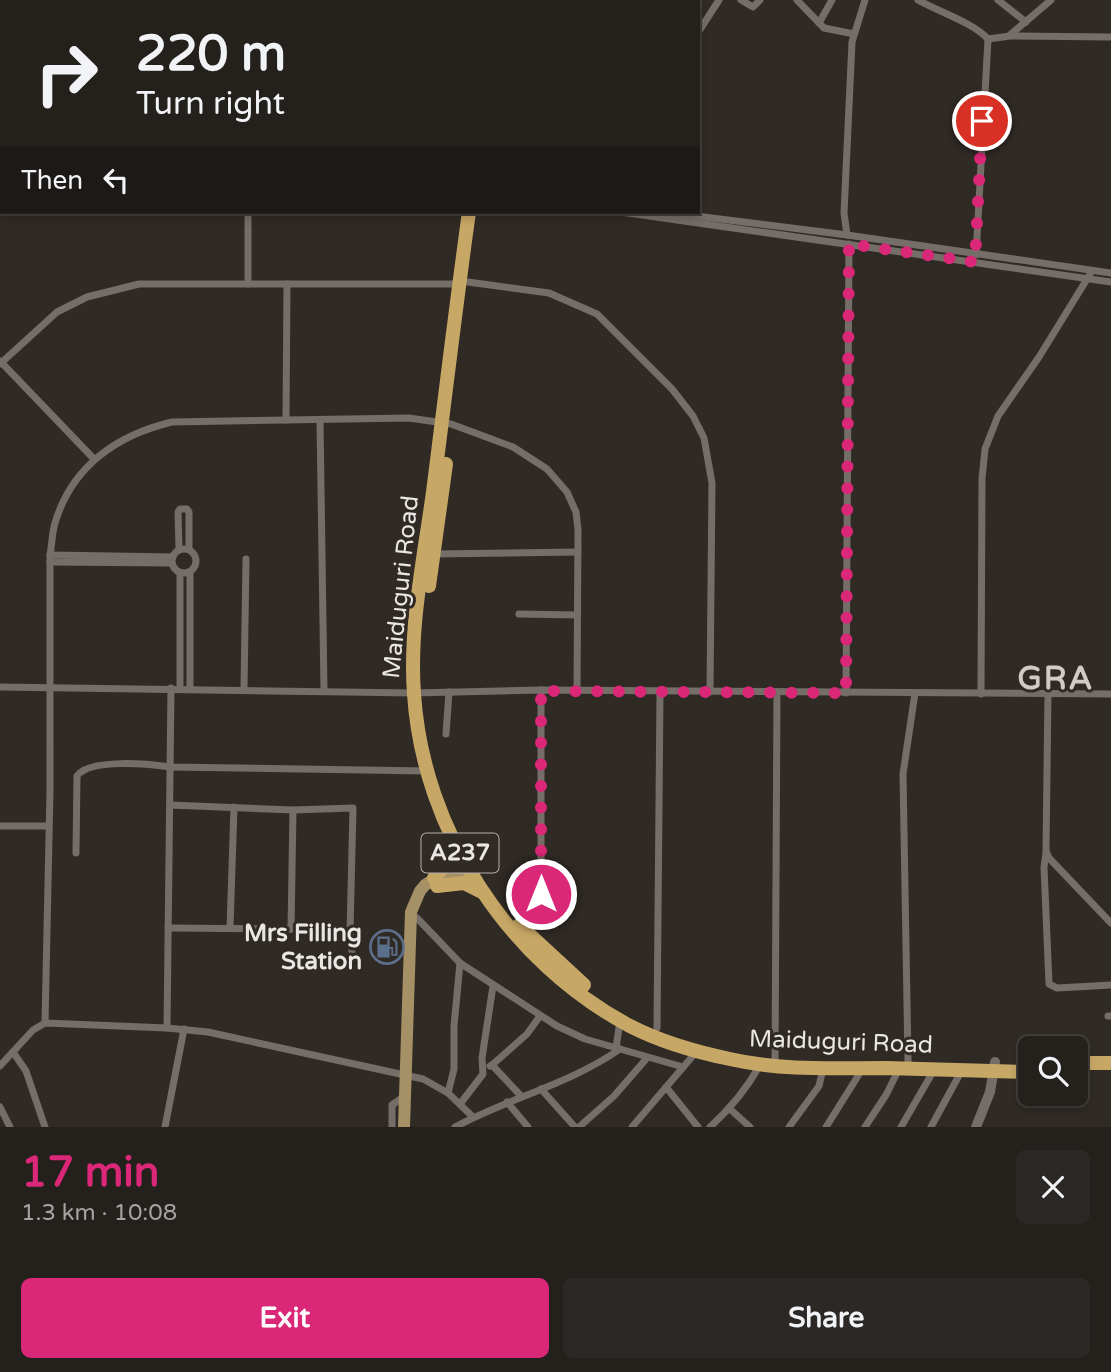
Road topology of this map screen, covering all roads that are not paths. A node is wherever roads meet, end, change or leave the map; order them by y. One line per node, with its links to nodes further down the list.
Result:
1 (719, 0): 12 (street)
2 (741, 0): 3 (street)
3 (760, 0)
4 (797, 0): 11 (street)
5 (832, 0): 11 (street)
6 (865, 0): 13 (street)
7 (918, 0): 16 (street)
8 (999, 0): 10 (street)
9 (1051, 0): 10 (street)
10 (1026, 22): 14 (street)
11 (819, 23): 13 (street)
12 (700, 29)
13 (854, 34): 22 (street)
14 (1010, 36): 15 (street); 16 (street)
15 (1111, 37)
16 (988, 39): 24 (street)
17 (248, 214): 30 (street)
18 (469, 214): 29 (highway, Maiduguri Road / A237)
19 (478, 214): 29 (highway, Maiduguri Road / A237)
20 (635, 214): 23 (street)
21 (680, 214): 22 (street)
22 (847, 235): 24 (street)
23 (849, 244): 25 (street); 63 (street)
24 (976, 254): 25 (street); 27 (street)
25 (975, 262): 27 (street)
26 (1111, 272): 27 (street); 28 (street)
27 (1090, 275): 28 (street); 66 (street)
28 (1111, 282)
29 (463, 283): 31 (street); 35 (highway, Maiduguri Road / A237); 61 (street)
30 (248, 284): 31 (street); 32 (street)
31 (287, 284): 33 (street)
32 (1, 363): 36 (street)
33 (286, 420): 34 (street); 36 (street)
34 (320, 420): 35 (street); 55 (street)
35 (446, 423): 39 (street); 40 (highway, Maiduguri Road / A237); 58 (highway, Maiduguri Road / A237)
36 (94, 459): 41 (street)
37 (189, 549): 38 (street); 38 (street); 45 (street)
38 (179, 550): 43 (street)
39 (578, 552): 40 (street); 49 (street)
40 (434, 554): 58 (highway, Maiduguri Road / A237)
41 (50, 558): 43 (street); 51 (street)
42 (246, 559): 54 (street)
43 (172, 560): 44 (street)
44 (180, 573): 45 (street); 46 (street)
45 (190, 573): 47 (street)
46 (181, 611): 47 (street); 52 (street)
47 (190, 611): 53 (street)
48 (519, 614): 49 (street)
49 (577, 615): 57 (street)
50 (0, 687): 51 (street)
51 (50, 688): 52 (street); 75 (street)
52 (176, 688): 53 (street); 69 (street)
53 (190, 688): 54 (street)
54 (244, 690): 55 (street)
55 (324, 691): 58 (street)
56 (541, 691): 57 (street); 59 (street); 81 (street)
57 (577, 691): 60 (street)
58 (418, 692): 59 (street); 70 (highway, Maiduguri Road / A237); 79 (highway, Maiduguri Road / A237)
59 (449, 692): 68 (street)
60 (660, 692): 61 (street); 99 (street)
61 (710, 692): 62 (street)
62 (778, 692): 63 (street); 105 (street)
63 (846, 693): 65 (street)
64 (1048, 693): 66 (street); 67 (street); 77 (street)
65 (915, 694): 66 (street); 111 (street)
66 (981, 694)
67 (1111, 694)
68 (446, 734)
69 (170, 766): 70 (street); 71 (street); 78 (street)
70 (427, 771): 76 (highway, Maiduguri Road / A237)
71 (170, 804): 72 (street); 85 (street)
72 (233, 807): 73 (street); 86 (street)
73 (293, 810): 87 (street); 89 (street)
74 (0, 826): 75 (street)
75 (48, 826): 97 (street)
76 (449, 830): 79 (highway, Maiduguri Road / A237); 80 (highway)
77 (1046, 851): 84 (street); 93 (street)
78 (76, 853)
79 (470, 862): 80 (main road); 82 (highway, Maiduguri Road / A237); 88 (highway, Maiduguri Road / A237)
80 (435, 882): 82 (highway); 83 (main road); 90 (main road)
81 (541, 894): 88 (street); 88 (street)
82 (485, 895): 96 (highway, Maiduguri Road / A237)
83 (417, 918): 90 (main road); 92 (street)
84 (1111, 923)
85 (168, 928): 86 (street); 98 (street)
86 (230, 928): 87 (street)
87 (291, 929): 89 (street)
88 (522, 929): 99 (highway, Maiduguri Road / A237)
89 (350, 932): 91 (street)
90 (413, 938): 123 (main road)
91 (352, 953)
92 (460, 963): 94 (street); 126 (street)
93 (1111, 985)
94 (493, 986): 95 (street); 120 (street)
95 (540, 1016): 101 (street); 110 (street)
96 (621, 1020): 101 (street); 102 (highway, Maiduguri Road / A237)
97 (45, 1023): 98 (street); 103 (street)
98 (167, 1028): 100 (street)
99 (657, 1028): 105 (highway, Maiduguri Road / A237)
100 (184, 1029): 123 (street); 137 (street)
101 (618, 1049): 104 (street); 125 (street)
102 (697, 1051): 108 (highway, Maiduguri Road / A237); 113 (street)
103 (13, 1052): 112 (street); 136 (street)
104 (648, 1058): 113 (street); 142 (street)
105 (775, 1062): 108 (highway, Maiduguri Road / A237); 111 (highway, Maiduguri Road / A237); 116 (highway, Maiduguri Road / A237)
106 (1088, 1063): 107 (highway)
107 (1111, 1063)
108 (760, 1064): 132 (street)
109 (1018, 1064): 114 (highway, Maiduguri Road / A237)
110 (492, 1065): 120 (street); 128 (street)
111 (903, 1065): 114 (highway, Maiduguri Road / A237); 115 (highway, Maiduguri Road / A237); 117 (highway, Maiduguri Road / A237); 149 (street)
112 (0, 1066)
113 (683, 1067): 124 (street)
114 (995, 1067): 118 (highway, Maiduguri Road / A237); 119 (highway, Maiduguri Road / A237); 152 (street)
115 (863, 1068): 116 (highway, Maiduguri Road / A237); 148 (street)
116 (823, 1069): 147 (street)
117 (934, 1069): 118 (highway, Maiduguri Road / A237); 150 (street)
118 (962, 1070): 151 (street)
119 (1018, 1070)
120 (483, 1072): 130 (street)
121 (1088, 1072): 122 (highway)
122 (1111, 1072)
123 (410, 1075): 126 (street); 127 (main road); 140 (main road)
124 (666, 1087): 143 (street); 144 (street)
125 (541, 1089): 128 (street); 142 (street)
126 (448, 1093): 130 (street)
127 (405, 1096): 138 (street); 139 (main road)
128 (522, 1096): 129 (street)
129 (507, 1102): 133 (street); 141 (street)
130 (460, 1104): 133 (street)
131 (0, 1107): 135 (street)
132 (730, 1109): 145 (street); 146 (street)
133 (473, 1117): 134 (street)
134 (461, 1126)
135 (10, 1127)
136 (45, 1127)
137 (165, 1127)
138 (392, 1127)
139 (404, 1127)
140 (413, 1127)
141 (528, 1127)
142 (577, 1127)
143 (632, 1127)
144 (698, 1127)
145 (710, 1127)
146 (750, 1127)
147 (789, 1127)
148 (826, 1127)
149 (865, 1127)
150 (901, 1127)
151 (931, 1127)
152 (976, 1127)

